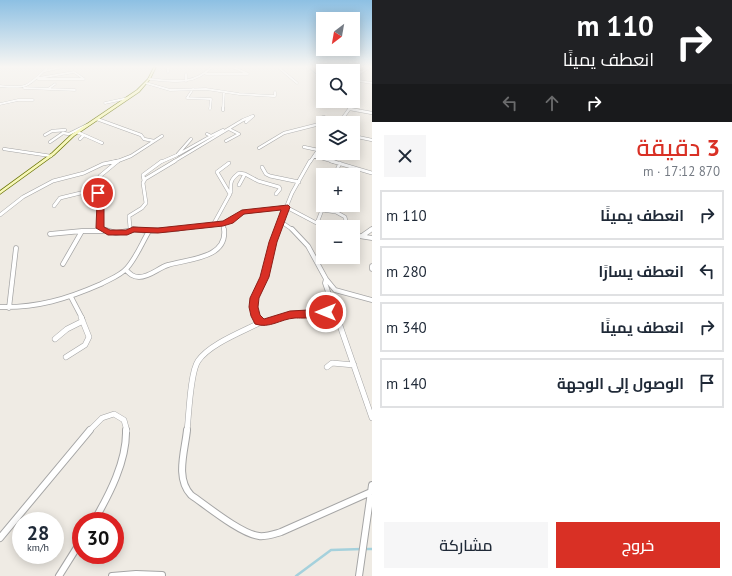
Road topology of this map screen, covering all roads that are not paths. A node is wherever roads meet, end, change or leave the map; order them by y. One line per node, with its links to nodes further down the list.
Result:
1 (134, 94): 7 (street)
2 (190, 94): 12 (street)
3 (224, 94): 14 (street)
4 (247, 94): 6 (street)
5 (275, 94): 6 (street)
6 (260, 95): 8 (street)
7 (130, 97): 10 (street); 17 (street)
8 (260, 99)
9 (33, 100): 11 (street)
10 (105, 103)
11 (0, 104)
12 (210, 109)
13 (350, 109): 15 (street); 16 (street)
14 (223, 110)
15 (372, 113)
16 (345, 116)
17 (97, 119): 21 (street); 35 (street)
18 (241, 119): 30 (street)
19 (246, 122): 22 (street)
20 (316, 124): 40 (street)
21 (87, 125): 23 (street); 24 (street)
22 (228, 129): 36 (street); 54 (street)
23 (64, 132): 27 (street); 28 (street); 37 (street)
24 (77, 132): 25 (street); 45 (street)
25 (84, 134): 32 (street); 38 (street)
26 (207, 134): 30 (street)
27 (45, 135)
28 (54, 136)
29 (162, 136): 35 (street)
30 (211, 136): 44 (street)
31 (360, 137): 34 (street)
32 (80, 139)
33 (191, 139): 44 (street)
34 (372, 140)
35 (154, 141): 47 (street)
36 (226, 141)
37 (50, 142)
38 (102, 143)
39 (304, 147): 42 (street)
40 (259, 148)
41 (4, 150): 45 (street)
42 (316, 150)
43 (316, 153): 46 (street)
44 (177, 155): 54 (street)
45 (51, 156): 59 (street)
46 (314, 156): 48 (street); 55 (street)
47 (118, 162): 57 (street); 63 (street)
48 (340, 163): 51 (street); 52 (street)
49 (229, 164): 58 (street)
50 (262, 167): 55 (street)
51 (338, 168)
52 (372, 173)
53 (245, 174): 56 (street); 58 (street); 60 (street)
54 (144, 181): 71 (street)
55 (299, 182): 62 (street)
56 (239, 185)
57 (97, 189): 61 (street); 73 (street)
58 (229, 192): 69 (street)
59 (0, 193)
60 (276, 194)
61 (54, 206)
62 (286, 207): 66 (street); 67 (street); 68 (street)
63 (0, 215)
64 (318, 220): 65 (street)
65 (346, 220)
66 (280, 221): 81 (street); 88 (street)
67 (316, 222)
68 (223, 224): 69 (street); 80 (street)
69 (213, 225): 74 (street)
70 (372, 229): 76 (street)
71 (133, 230): 73 (street); 74 (street)
72 (82, 231): 73 (street); 75 (street); 79 (street)
73 (103, 231)
74 (150, 231): 80 (street)
75 (50, 234)
76 (362, 236): 77 (street)
77 (372, 238)
78 (16, 248): 85 (street)
79 (63, 264)
80 (126, 270): 82 (street)
81 (326, 279): 83 (street); 86 (street)
82 (71, 297): 85 (street); 87 (street)
83 (372, 300)
84 (0, 308): 85 (street)
85 (9, 308)
86 (335, 312): 88 (street); 91 (street)
87 (83, 321): 89 (street); 90 (street)
88 (261, 322): 94 (street)
89 (55, 339)
90 (66, 357)
91 (354, 365): 92 (street); 93 (street)
92 (327, 367)
93 (372, 418)
94 (371, 488): 101 (street)
95 (100, 512): 96 (street)
96 (0, 538)
97 (72, 555): 99 (street)
98 (162, 575): 100 (street)
99 (59, 576)
100 (112, 576)
101 (359, 576)

